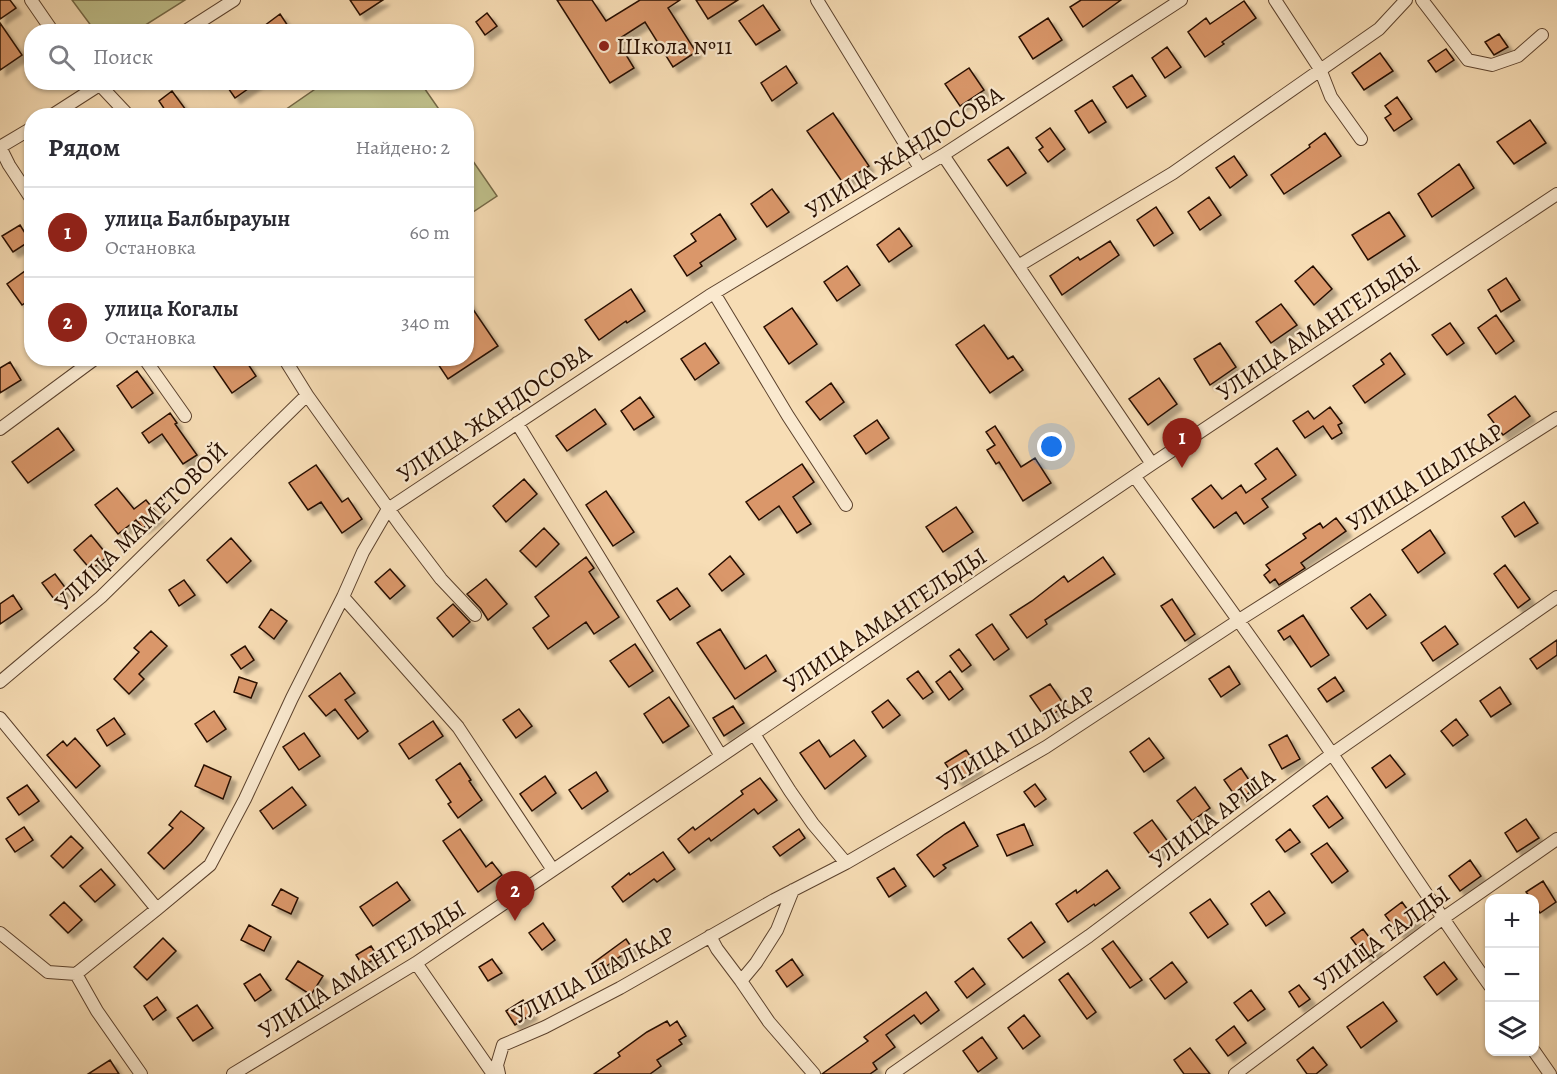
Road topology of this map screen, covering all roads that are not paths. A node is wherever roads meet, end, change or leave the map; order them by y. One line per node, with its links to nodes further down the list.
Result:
1 (31, 0): 8 (street)
2 (234, 0): 9 (street)
3 (817, 0): 20 (street)
4 (1181, 0): 19 (street, УЛИЦА ЖАНДОСОВА)
5 (1275, 0): 11 (street)
6 (1406, 0): 11 (street)
7 (1422, 0): 10 (street)
8 (48, 24)
9 (196, 24)
10 (1542, 35)
11 (1320, 69): 17 (street); 23 (street)
12 (90, 90): 14 (street)
13 (106, 90): 15 (street)
14 (63, 108)
15 (122, 108)
16 (24, 133): 18 (street)
17 (1361, 139)
18 (0, 147): 21 (street)
19 (943, 155): 20 (street, УЛИЦА ЖАНДОСОВА); 23 (street)
20 (921, 168): 24 (street, УЛИЦА ЖАНДОСОВА)
21 (24, 188)
22 (1557, 194): 33 (street, УЛИЦА АМАНГЕЛЬДЫ)
23 (1018, 266): 33 (street)
24 (714, 293): 31 (street, УЛИЦА ЖАНДОСОВА); 35 (street)
25 (85, 366): 32 (street)
26 (150, 366): 29 (street)
27 (289, 366): 28 (street)
28 (307, 395): 36 (street); 41 (street, УЛИЦА МАМЕТОВОЙ)
29 (185, 416)
30 (1557, 418): 40 (street, УЛИЦА ШАЛКАР)
31 (517, 423): 36 (street, УЛИЦА ЖАНДОСОВА); 45 (street)
32 (0, 429)
33 (1152, 464): 34 (street, УЛИЦА АМАНГЕЛЬДЫ)
34 (1135, 477): 40 (street); 43 (street, УЛИЦА АМАНГЕЛЬДЫ)
35 (846, 505)
36 (388, 508): 37 (street, УЛИЦА ЖАНДОСОВА); 39 (street)
37 (343, 597): 48 (street); 50 (street, УЛИЦА ЖАНДОСОВА)
38 (1557, 597): 44 (street, УЛИЦА АРША)
39 (475, 615)
40 (1239, 620): 44 (street); 47 (street, УЛИЦА ШАЛКАР)
41 (0, 682)
42 (0, 718): 50 (street)
43 (754, 734): 45 (street, УЛИЦА АМАНГЕЛЬДЫ); 47 (street)
44 (1332, 754): 51 (street); 64 (street, УЛИЦА АРША)
45 (721, 756): 48 (street, УЛИЦА АМАНГЕЛЬДЫ)
46 (1557, 839): 51 (street, УЛИЦА ТАЛДЫ)
47 (846, 863): 49 (street, УЛИЦА ШАЛКАР)
48 (553, 870): 54 (street, УЛИЦА АМАНГЕЛЬДЫ)
49 (793, 890): 53 (street, УЛИЦА ШАЛКАР); 57 (street)
50 (157, 909): 55 (street, УЛИЦА ЖАНДОСОВА)
51 (1442, 919): 56 (street); 65 (street, УЛИЦА ТАЛДЫ)
52 (0, 933): 55 (street)
53 (710, 936): 57 (street); 62 (street, УЛИЦА ШАЛКАР)
54 (416, 963): 60 (street, УЛИЦА АМАНГЕЛЬДЫ); 61 (street)
55 (75, 974): 59 (street)
56 (1485, 979)
57 (741, 981): 63 (street)
58 (1537, 1056): 66 (street)
59 (141, 1074)
60 (233, 1074)
61 (493, 1074)
62 (499, 1074)
63 (814, 1074)
64 (892, 1074)
65 (1235, 1074)
66 (1550, 1074)

